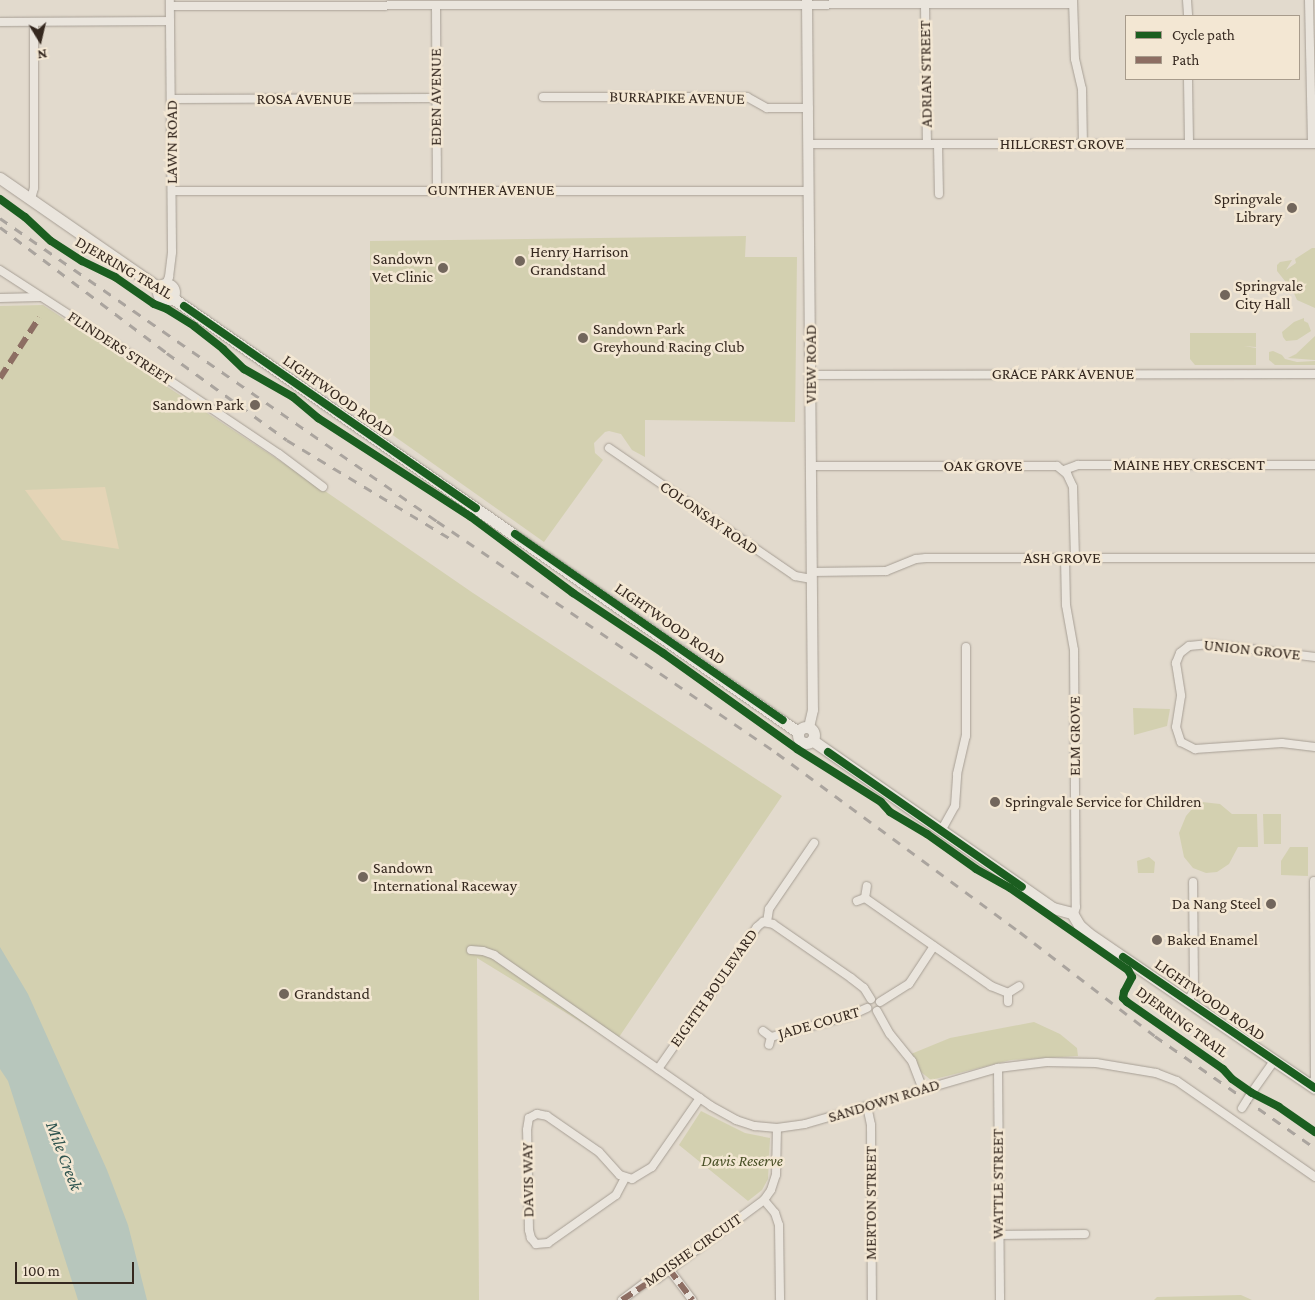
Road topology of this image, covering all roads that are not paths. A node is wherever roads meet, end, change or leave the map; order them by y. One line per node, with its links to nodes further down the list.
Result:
1 (1188, 0): 10 (street)
2 (1310, 0): 24 (street)
3 (300, 2): 4 (street); 7 (street)
4 (426, 2): 8 (street)
5 (807, 2): 8 (street); 9 (street); 18 (street, VIEW ROAD)
6 (1073, 2): 9 (street); 22 (street)
7 (170, 3): 11 (street, LAWN ROAD)
8 (436, 5): 16 (street, EDEN AVENUE)
9 (925, 5): 20 (street, ADRIAN STREET)
10 (1188, 15)
11 (170, 21): 13 (street); 17 (street, LAWN ROAD)
12 (0, 22): 13 (street)
13 (34, 22): 30 (street)
14 (1188, 80): 23 (street)
15 (543, 97): 18 (street, BURRAPIKE AVENUE)
16 (435, 98): 17 (street, ROSA AVENUE); 26 (street, EDEN AVENUE)
17 (172, 99): 27 (street, LAWN ROAD)
18 (809, 108): 19 (street, VIEW ROAD)
19 (809, 144): 20 (street, HILLCREST GROVE); 28 (street, VIEW ROAD)
20 (927, 144): 21 (street, HILLCREST GROVE)
21 (938, 144): 22 (street, HILLCREST GROVE); 29 (street)
22 (1083, 144): 23 (street, HILLCREST GROVE)
23 (1189, 144): 24 (street, HILLCREST GROVE)
24 (1313, 144)
25 (0, 178): 30 (main road)
26 (437, 189): 27 (street, GUNTHER AVENUE); 28 (street, GUNTHER AVENUE)
27 (172, 191): 32 (street, LAWN ROAD)
28 (809, 191): 36 (street, VIEW ROAD)
29 (939, 194)
30 (30, 199): 32 (main road)
31 (0, 270): 33 (street, FLINDERS STREET)
32 (162, 286): 48 (main road, LIGHTWOOD ROAD)
33 (42, 297): 34 (street); 41 (street, FLINDERS STREET)
34 (0, 298)
35 (1315, 374): 36 (street, GRACE PARK AVENUE)
36 (812, 375): 39 (street, VIEW ROAD)
37 (609, 448): 45 (street, COLONSAY ROAD)
38 (1315, 465): 40 (street, MAINE HEY CRESCENT)
39 (812, 466): 40 (street, OAK GROVE); 45 (street, VIEW ROAD)
40 (1064, 470): 43 (street)
41 (324, 487)
42 (1065, 558): 43 (street, ASH GROVE); 45 (street, ASH GROVE); 55 (street, ELM GROVE)
43 (1075, 558): 44 (street, ASH GROVE)
44 (1315, 558)
45 (812, 575): 48 (street, VIEW ROAD)
46 (966, 647): 50 (street)
47 (1315, 656): 49 (street, UNION GROVE)
48 (804, 729): 50 (main road, LIGHTWOOD ROAD)
49 (1315, 747)
50 (941, 831): 55 (main road)
51 (814, 843): 56 (street)
52 (1314, 881): 71 (street)
53 (1193, 882): 64 (street)
54 (867, 886): 57 (street)
55 (1074, 914): 64 (main road, LIGHTWOOD ROAD)
56 (767, 922): 61 (street, EIGHTH BOULEVARD); 70 (street, EIGHTH BOULEVARD)
57 (934, 946): 60 (street); 62 (street)
58 (471, 950): 70 (street, SANDOWN ROAD)
59 (1019, 986): 60 (street)
60 (1008, 993): 63 (street)
61 (871, 999): 62 (street); 65 (street)
62 (880, 1002): 66 (street)
63 (1008, 1002)
64 (1188, 1002): 68 (main road, LIGHTWOOD ROAD)
65 (867, 1008): 66 (street); 67 (street, JADE COURT)
66 (878, 1011): 72 (street)
67 (763, 1031)
68 (1274, 1061): 71 (main road, LIGHTWOOD ROAD); 75 (street, bridge)
69 (998, 1068): 72 (street, SANDOWN ROAD); 75 (street, SANDOWN ROAD); 81 (street, WATTLE STREET)
70 (658, 1069): 73 (street, SANDOWN ROAD)
71 (1313, 1087)
72 (923, 1089): 74 (street, SANDOWN ROAD)
73 (700, 1098): 76 (street, SANDOWN ROAD); 78 (street)
74 (867, 1106): 76 (street, SANDOWN ROAD); 86 (street, MERTON STREET)
75 (1234, 1120): 77 (street, SANDOWN ROAD)
76 (777, 1128): 79 (street, MOISHE CIRCUIT)
77 (1315, 1177)
78 (625, 1178): 78 (street, DAVIS WAY)
79 (764, 1200): 82 (street, MOISHE CIRCUIT); 85 (street)
80 (1085, 1234): 81 (street)
81 (999, 1235): 87 (street, WATTLE STREET)
82 (669, 1269): 83 (street, MOISHE CIRCUIT); 84 (street)
83 (622, 1300)
84 (692, 1300)
85 (780, 1300)
86 (872, 1300)
87 (1000, 1300)

